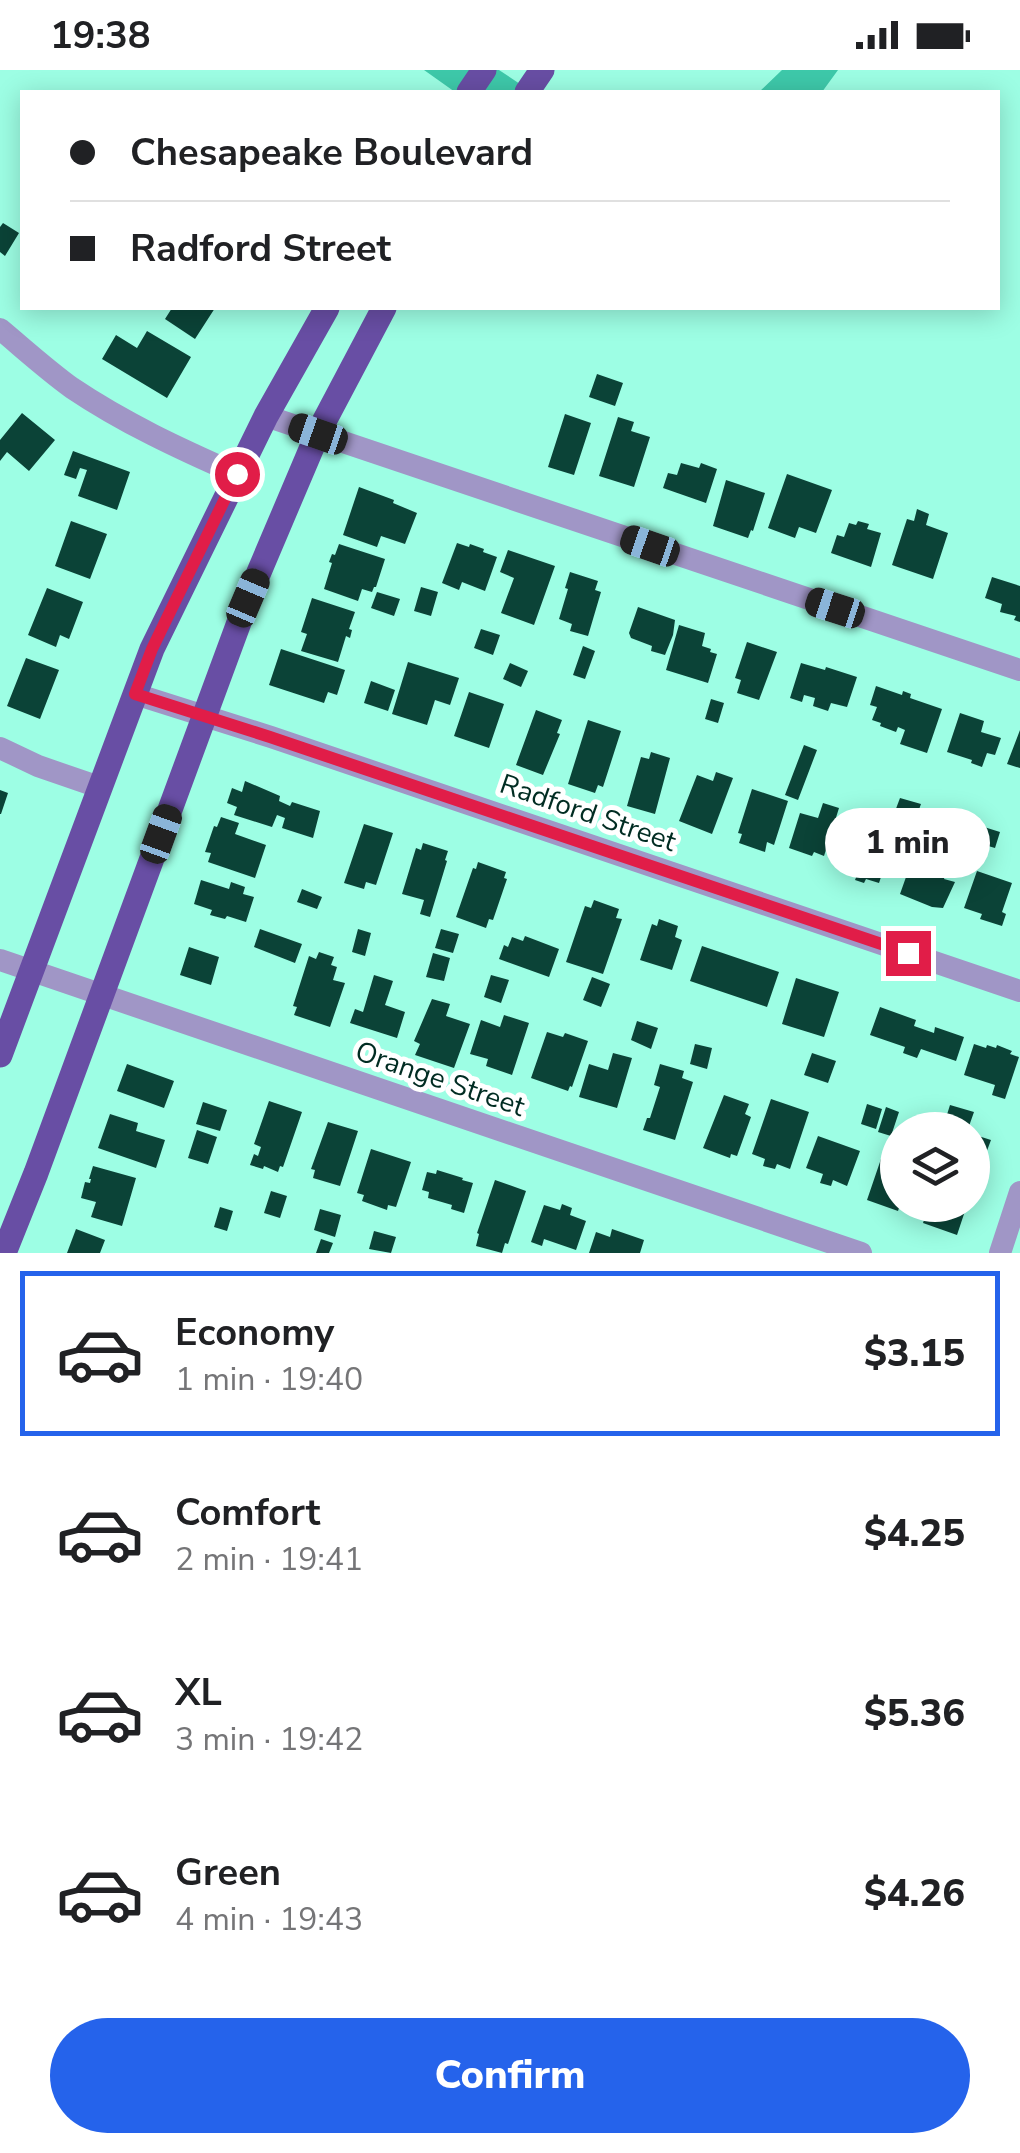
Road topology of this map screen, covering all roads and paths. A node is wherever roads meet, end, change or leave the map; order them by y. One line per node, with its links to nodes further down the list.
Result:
1 (326, 310): 4 (main road)
2 (383, 310): 5 (main road)
3 (0, 329): 6 (street)
4 (266, 416): 5 (street); 6 (main road)
5 (318, 434): 7 (street); 9 (main road)
6 (237, 474): 8 (main road)
7 (1020, 670)
8 (135, 694): 9 (street, Radford Street); 11 (main road)
9 (204, 716): 14 (street, Radford Street); 15 (main road)
10 (0, 748): 11 (street)
11 (99, 787): 13 (main road)
12 (0, 960): 13 (street, Orange Street)
13 (31, 971): 15 (street, Orange Street); 16 (main road)
14 (1020, 991)
15 (101, 995): 18 (main road); 19 (street, Orange Street)
16 (0, 1055)
17 (1020, 1192): 20 (street)
18 (4, 1253)
19 (861, 1253)
20 (1000, 1253)

